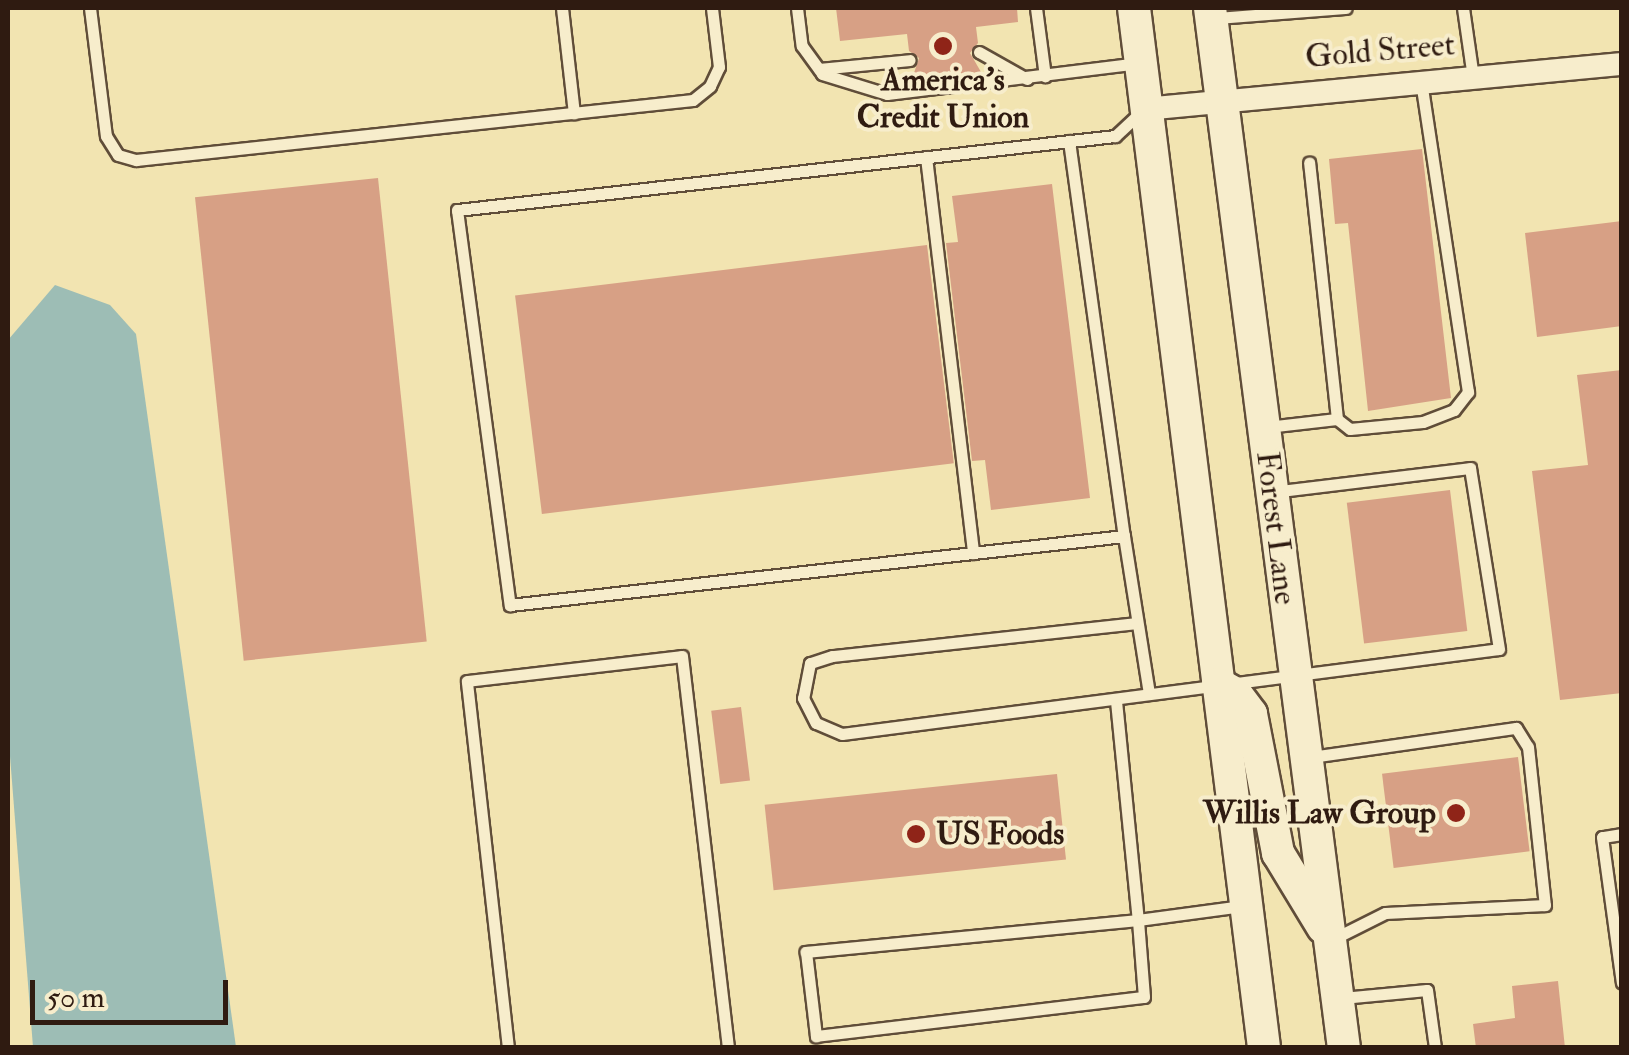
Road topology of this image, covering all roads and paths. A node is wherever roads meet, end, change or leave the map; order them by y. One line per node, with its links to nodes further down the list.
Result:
1 (90, 8): 21 (lane)
2 (562, 8): 21 (lane)
3 (712, 8): 21 (lane)
4 (797, 8): 14 (lane)
5 (1036, 8): 15 (lane)
6 (1134, 8): 12 (main road)
7 (1346, 8): 9 (lane)
8 (1463, 8): 16 (lane)
9 (1227, 12): 19 (main road, Forest Lane)
10 (979, 52): 17 (lane)
11 (910, 60): 14 (lane)
12 (1140, 63): 15 (lane); 20 (main road)
13 (1622, 64): 16 (street, Gold Street)
14 (819, 69): 17 (lane)
15 (1045, 76): 17 (lane)
16 (1472, 76): 18 (street, Gold Street)
17 (1027, 78)
18 (1421, 80): 19 (street, Gold Street); 25 (lane)
19 (1220, 97): 20 (street, Gold Street); 26 (main road, Forest Lane)
20 (1145, 108): 22 (lane); 32 (main road)
21 (574, 113)
22 (1068, 142): 23 (lane); 28 (lane)
23 (926, 158): 29 (lane); 29 (lane)
24 (1309, 164): 25 (lane)
25 (1338, 419): 26 (lane)
26 (1263, 428): 27 (main road, Forest Lane)
27 (1272, 492): 31 (main road, Forest Lane); 31 (lane)
28 (1124, 536): 29 (lane); 30 (lane)
29 (973, 553)
30 (1136, 624): 33 (lane); 34 (lane)
31 (1295, 674): 32 (lane); 35 (main road, Forest Lane)
32 (1218, 684): 33 (lane); 37 (main road); 39 (main road)
33 (1149, 693): 34 (lane)
34 (1116, 701): 38 (lane)
35 (1307, 757): 39 (main road, Forest Lane); 39 (lane)
36 (1622, 834): 40 (lane)
37 (1246, 906): 38 (lane); 44 (main road)
38 (1138, 920): 38 (lane)
39 (1330, 940): 41 (main road, Forest Lane)
40 (1622, 983)
41 (1338, 998): 45 (main road, Forest Lane); 46 (lane)
42 (508, 1048): 43 (lane)
43 (728, 1048)
44 (1264, 1048)
45 (1344, 1048)
46 (1435, 1048)

